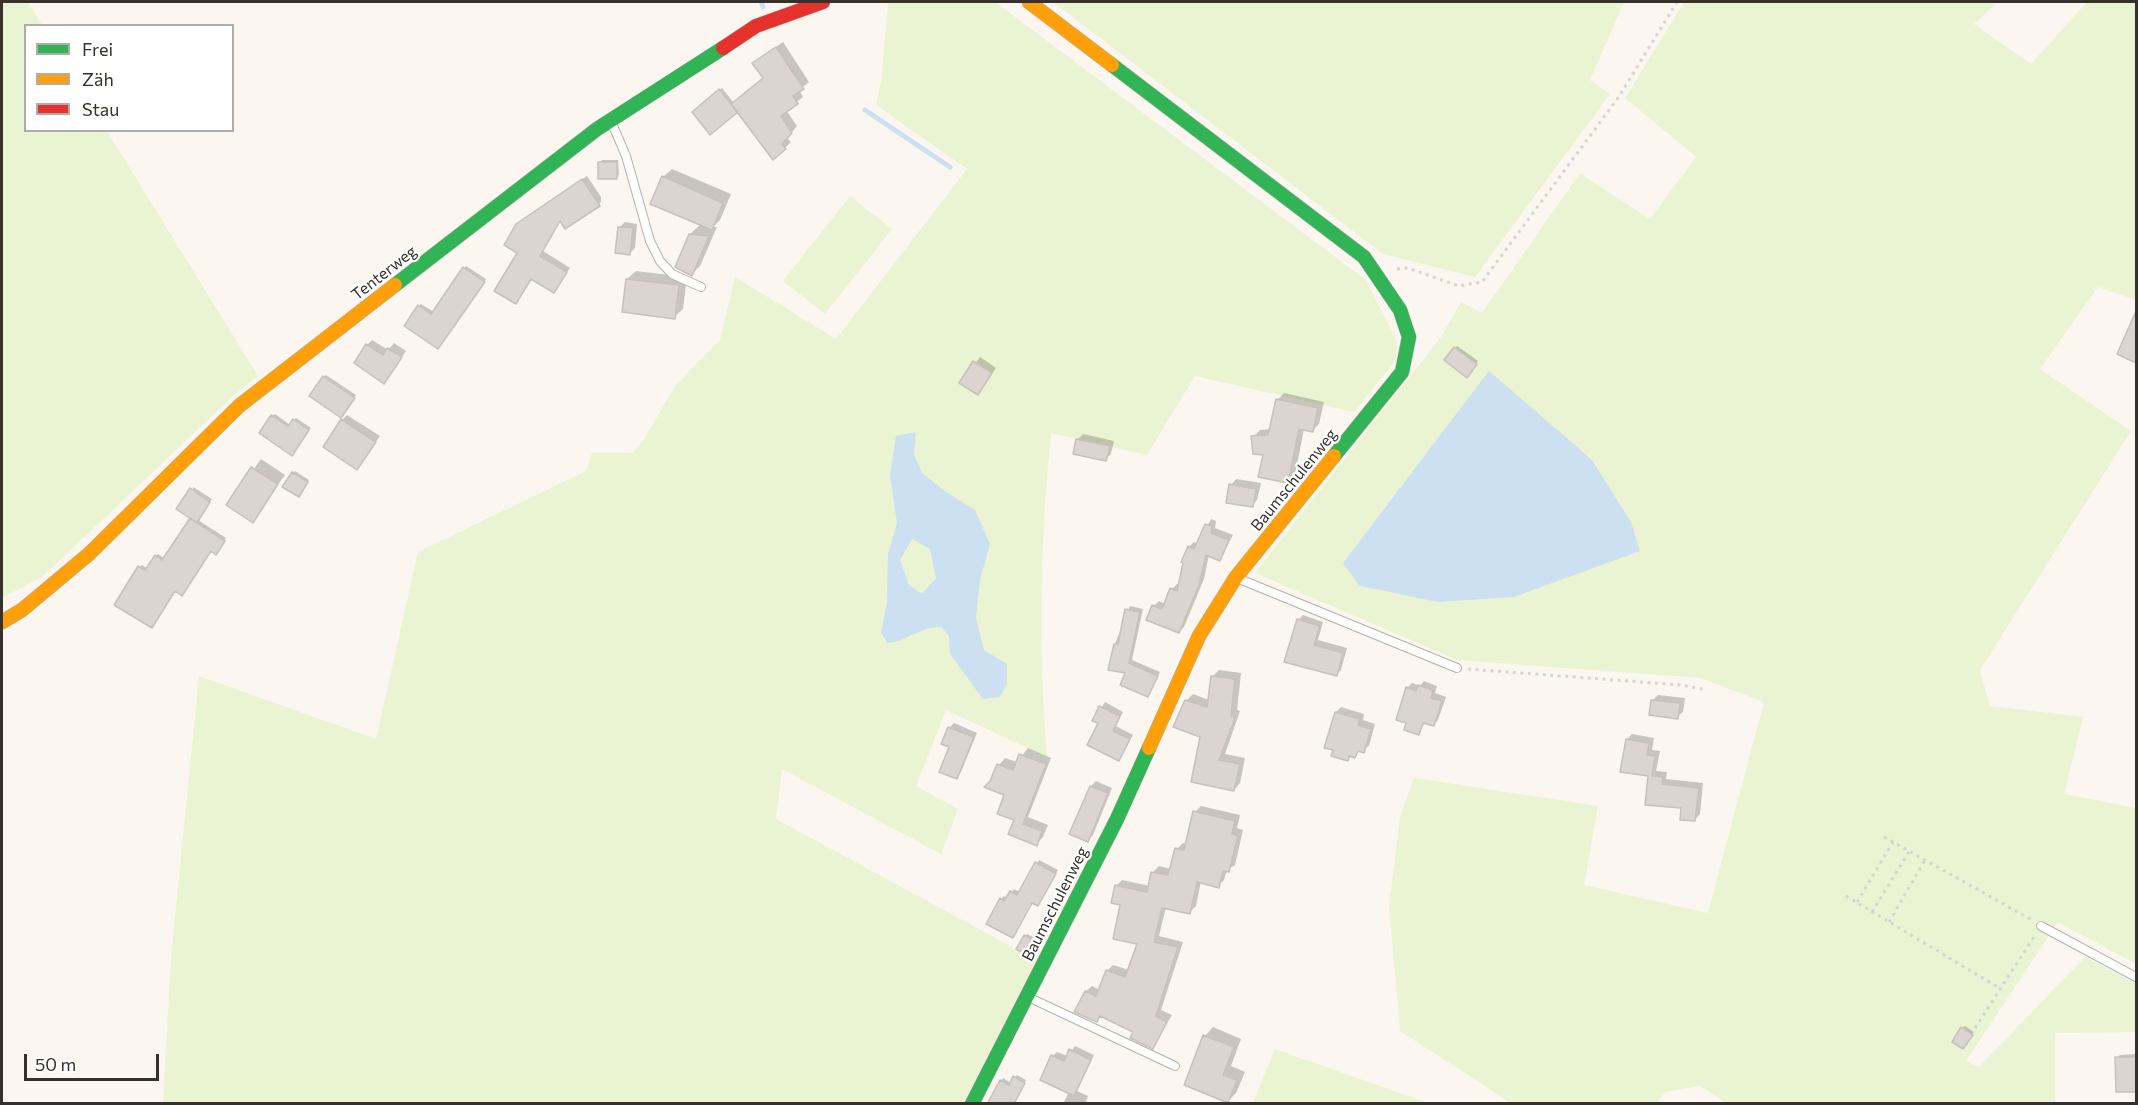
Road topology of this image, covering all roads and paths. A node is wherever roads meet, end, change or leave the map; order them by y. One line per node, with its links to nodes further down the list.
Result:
1 (823, 2): 4 (street, Tenterweg)
2 (1029, 2): 5 (street, Baumschulenweg)
3 (1677, 2): 5 (path)
4 (610, 121): 6 (lane); 8 (street, Tenterweg)
5 (1374, 270): 7 (street, Baumschulenweg)
6 (701, 287)
7 (1236, 577): 9 (lane); 22 (street, Baumschulenweg)
8 (2, 622)
9 (1457, 668): 10 (path)
10 (1707, 690)
11 (1884, 837): 12 (path)
12 (1893, 842): 13 (path); 16 (path)
13 (1909, 851): 14 (path); 17 (path)
14 (1924, 860): 18 (path); 19 (path)
15 (1846, 896): 16 (path)
16 (1857, 902): 17 (path)
17 (1872, 912): 18 (path)
18 (1889, 922): 21 (path)
19 (2042, 926): 20 (lane); 21 (path)
20 (2136, 977)
21 (2001, 989): 23 (path)
22 (1027, 996): 24 (lane); 25 (street, Baumschulenweg)
23 (1975, 1028)
24 (1175, 1066)
25 (972, 1104)

